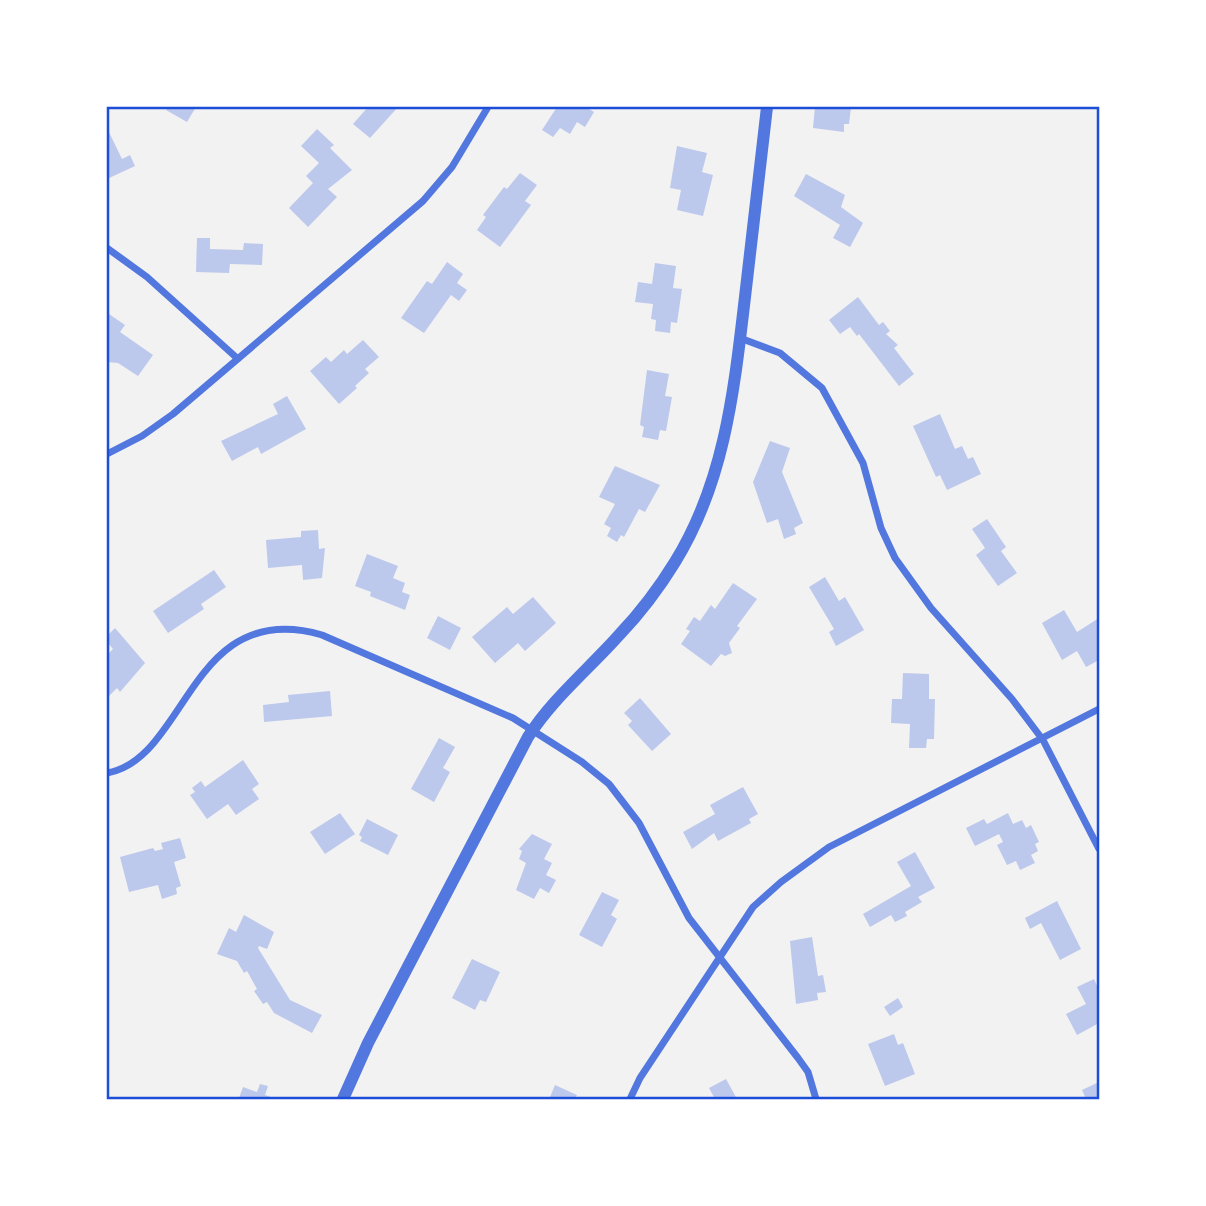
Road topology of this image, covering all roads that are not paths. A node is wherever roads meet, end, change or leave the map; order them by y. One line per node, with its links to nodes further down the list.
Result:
1 (488, 107): 5 (street)
2 (767, 107): 4 (street)
3 (107, 248): 5 (street)
4 (740, 338): 8 (street); 9 (street)
5 (238, 359): 6 (street)
6 (107, 454)
7 (1099, 709): 9 (street)
8 (533, 730): 10 (street); 12 (street); 13 (street)
9 (1043, 740): 11 (street); 12 (street)
10 (107, 773)
11 (1099, 849)
12 (721, 954): 14 (street); 15 (street)
13 (343, 1099)
14 (630, 1099)
15 (816, 1099)

